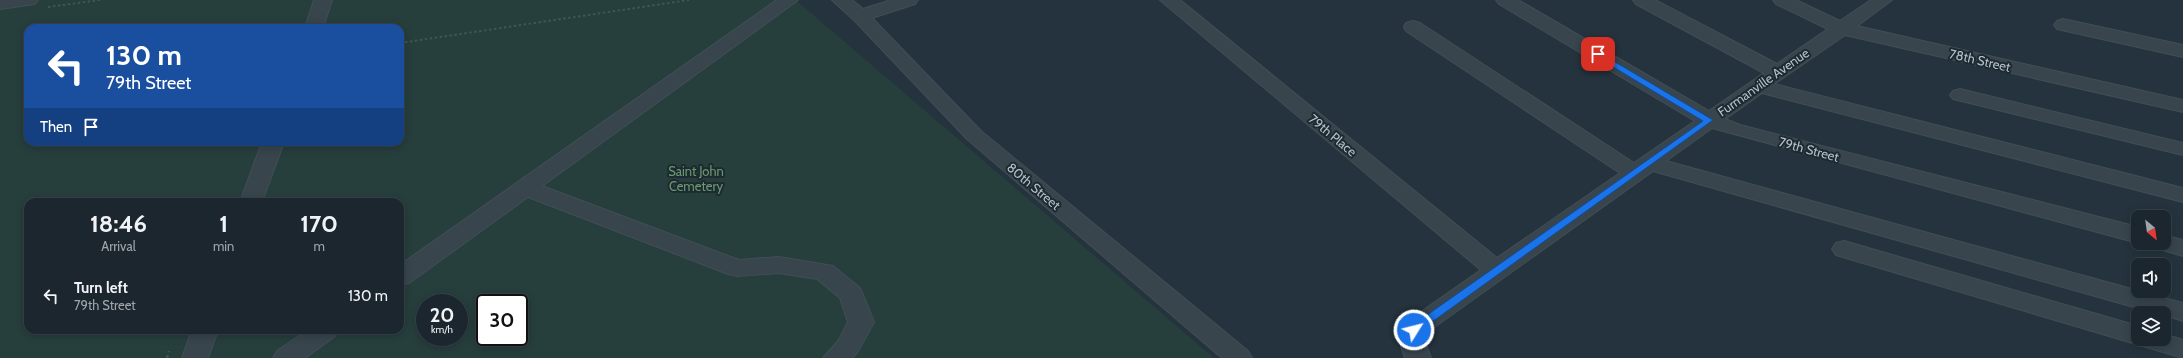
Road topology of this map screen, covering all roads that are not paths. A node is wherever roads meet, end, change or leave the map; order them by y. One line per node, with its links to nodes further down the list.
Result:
1 (29, 0): 11 (street)
2 (323, 0): 13 (street)
3 (789, 0): 26 (street)
4 (842, 0): 12 (street, 80th Street)
5 (909, 0): 12 (street)
6 (1169, 0): 33 (street, 79th Place)
7 (1505, 0): 22 (street, 79th Street)
8 (1642, 0): 18 (street)
9 (1782, 0): 16 (street, 78th Street)
10 (1883, 0): 16 (street, Furmanville Avenue)
11 (0, 4)
12 (860, 16): 44 (street, 80th Street)
13 (315, 24)
14 (2063, 25): 17 (street)
15 (1413, 27): 25 (street)
16 (1840, 28): 18 (street, Furmanville Avenue); 21 (street, 78th Street)
17 (2183, 51)
18 (1778, 72): 19 (street, Furmanville Avenue)
19 (1759, 86): 22 (street, Furmanville Avenue); 27 (street)
20 (1960, 95): 24 (street)
21 (2183, 106)
22 (1709, 120): 25 (street, Furmanville Avenue); 29 (street, 79th Street)
23 (272, 146): 28 (street)
24 (2183, 149)
25 (1642, 168): 33 (street, Furmanville Avenue); 35 (street)
26 (526, 188): 34 (street); 43 (street)
27 (2183, 195)
28 (252, 198)
29 (2131, 234)
30 (2171, 244): 31 (street)
31 (2183, 248)
32 (1844, 249): 36 (street)
33 (1496, 270): 45 (street, Furmanville Avenue)
34 (404, 274)
35 (2183, 312)
36 (2131, 333)
37 (204, 334): 41 (street)
38 (320, 334): 42 (street)
39 (2171, 345): 40 (street)
40 (2183, 349)
41 (195, 358)
42 (286, 358)
43 (836, 358)
44 (1239, 358)
45 (1418, 358)

